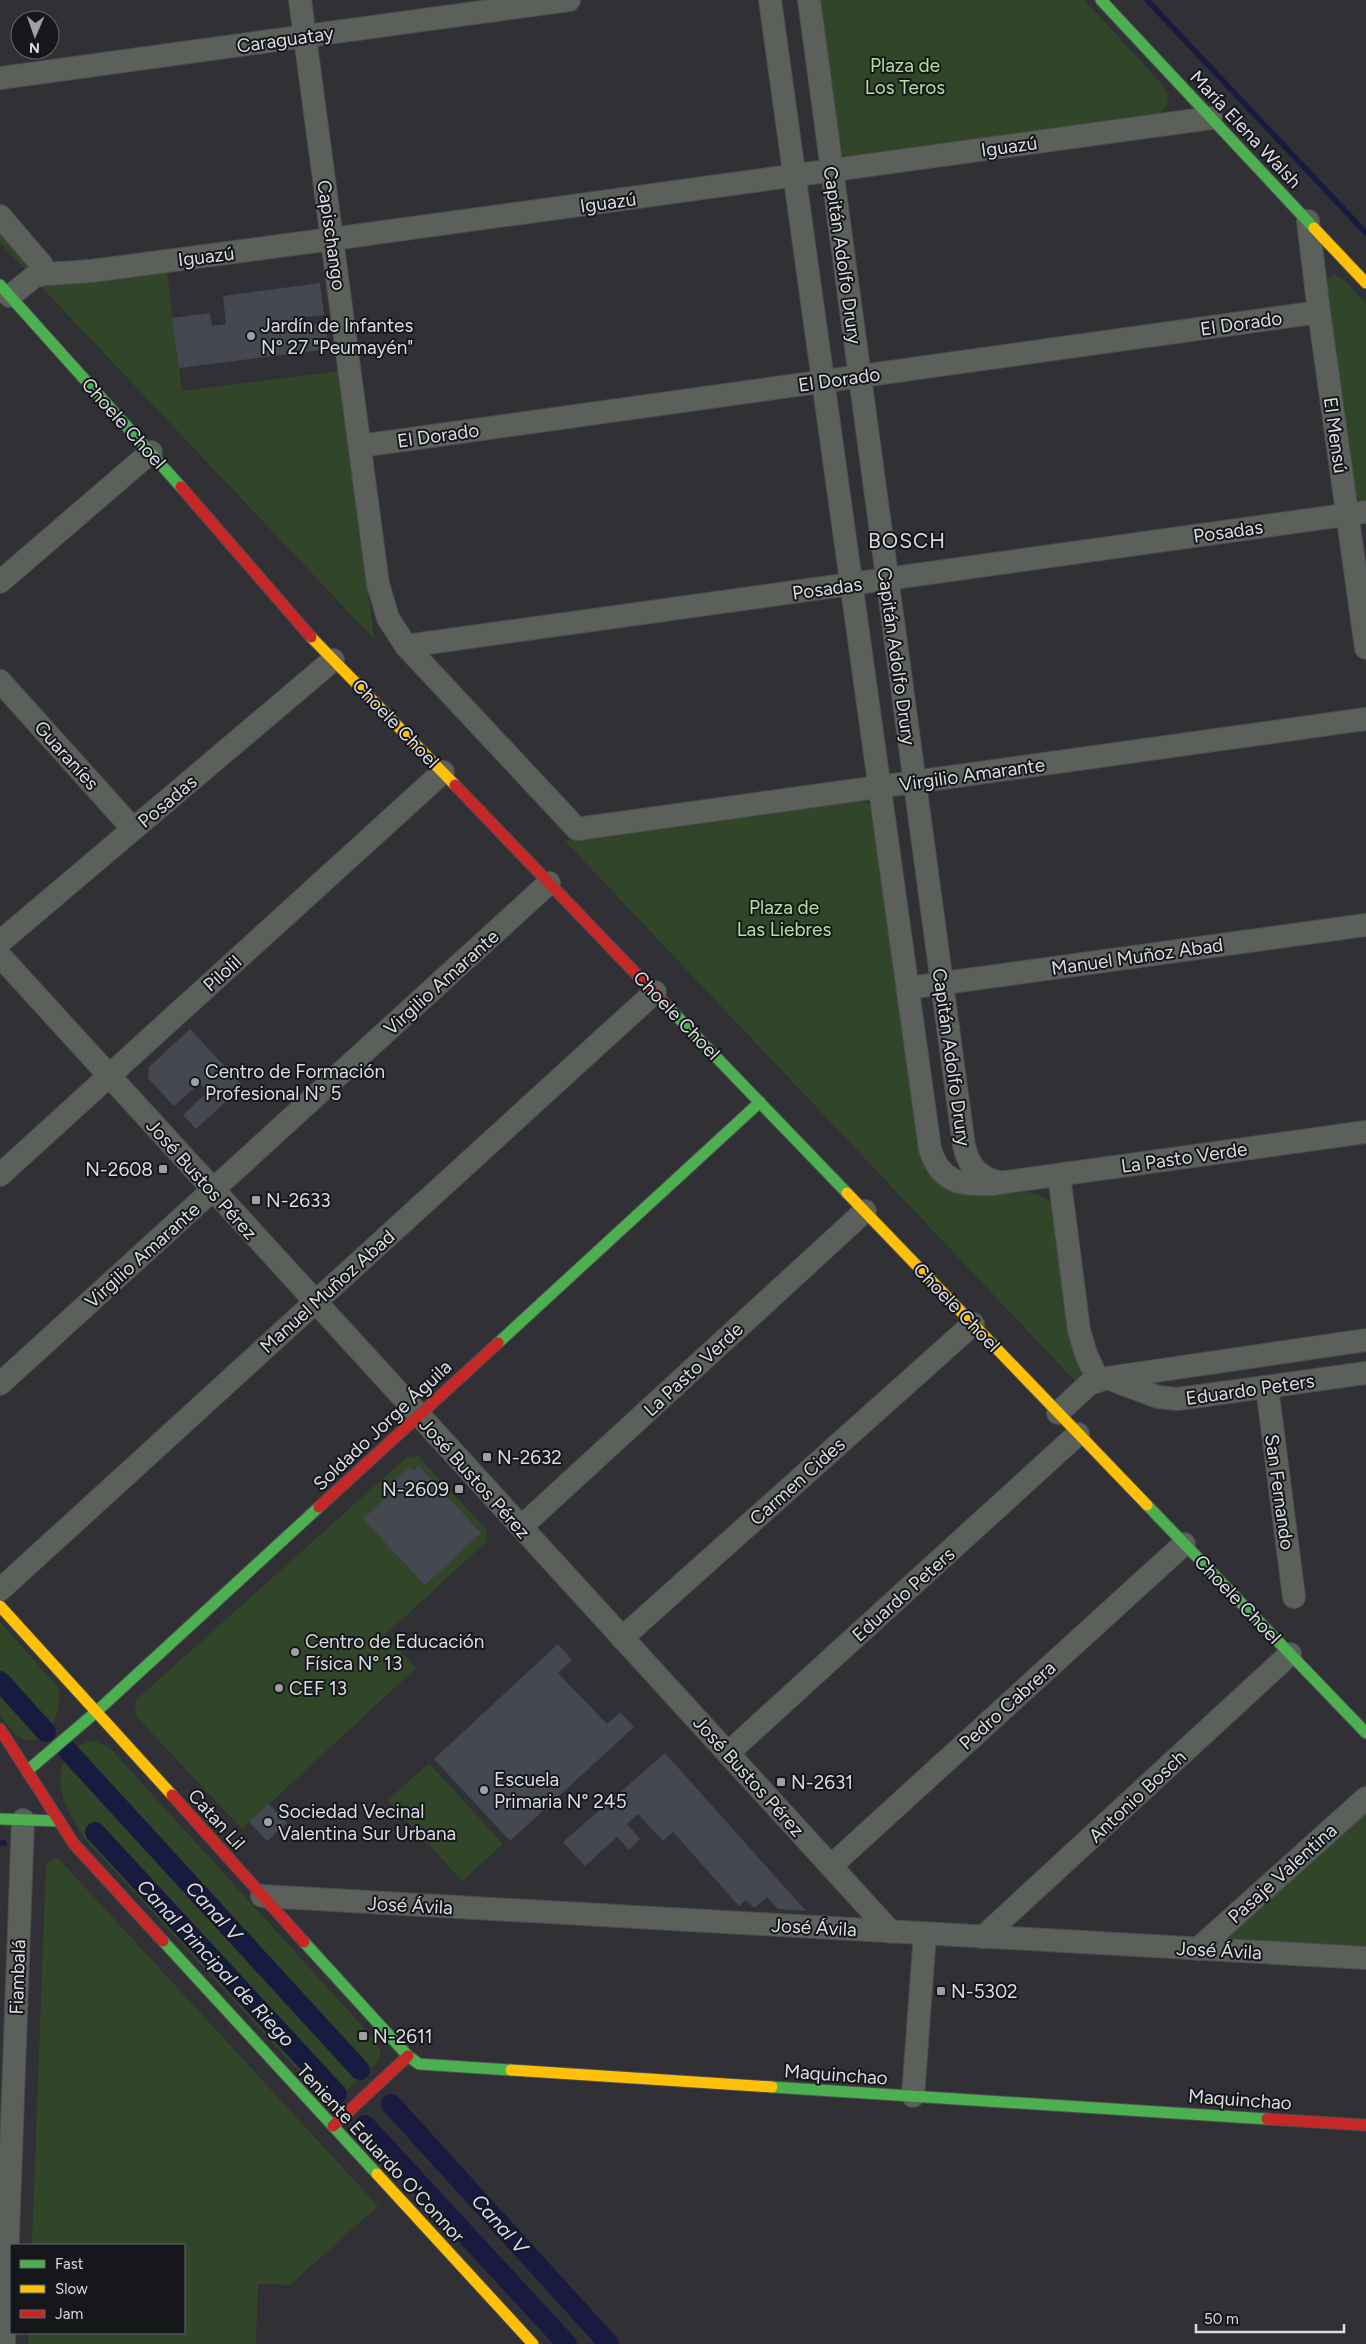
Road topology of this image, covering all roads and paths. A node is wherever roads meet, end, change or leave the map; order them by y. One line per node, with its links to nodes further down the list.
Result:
1 (300, 0): 6 (street, Capischango)
2 (569, 0): 6 (street, Caraguatay)
3 (770, 0): 10 (street, Capitán Adolfo Drury)
4 (808, 0): 9 (street, Capitán Adolfo Drury)
5 (1101, 0): 8 (street, María Elena Walsh)
6 (305, 37): 7 (street, Caraguatay); 13 (street, Capischango)
7 (0, 78)
8 (1211, 118): 9 (street, Iguazú); 12 (street, María Elena Walsh)
9 (832, 171): 10 (street, Iguazú); 18 (street, Capitán Adolfo Drury)
10 (795, 176): 13 (street, Iguazú); 19 (street, Capitán Adolfo Drury)
11 (0, 216): 14 (street)
12 (1308, 221): 15 (street, María Elena Walsh); 17 (street, El Mensú)
13 (332, 239): 14 (street, Iguazú); 20 (street, Capischango)
14 (46, 274): 16 (street, Iguazú)
15 (1366, 283)
16 (5, 291): 21 (street, Choele Choel)
17 (1319, 312): 18 (street, El Dorado); 22 (street, El Mensú)
18 (860, 376): 19 (street, El Dorado); 23 (street, Capitán Adolfo Drury)
19 (824, 381): 20 (street, El Dorado); 25 (street, Capitán Adolfo Drury)
20 (360, 446): 26 (street, Capischango)
21 (152, 452): 24 (street); 28 (street, Choele Choel)
22 (1357, 513): 23 (street, Posadas); 27 (street, El Mensú)
23 (887, 579): 25 (street, Posadas); 32 (street, Capitán Adolfo Drury)
24 (0, 582)
25 (852, 584): 26 (street, Posadas); 33 (street, Capitán Adolfo Drury)
26 (406, 646): 33 (street, Virgilio Amarante)
27 (1366, 648)
28 (334, 660): 31 (street, Choele Choel); 34 (street, Posadas)
29 (0, 681): 34 (street, Guaraníes)
30 (1366, 720): 32 (street, Virgilio Amarante)
31 (443, 772): 35 (street, Choele Choel); 42 (street, Pilolil)
32 (914, 782): 33 (street, Virgilio Amarante); 39 (street, Capitán Adolfo Drury)
33 (880, 787): 40 (street, Capitán Adolfo Drury)
34 (133, 829): 37 (street, Posadas)
35 (549, 883): 41 (street, Choele Choel); 48 (street, Virgilio Amarante)
36 (1366, 925): 39 (street, Manuel Muñoz Abad)
37 (0, 942)
38 (0, 956): 42 (street, José Bustos Pérez)
39 (942, 983): 40 (street, Manuel Muñoz Abad); 47 (street, Capitán Adolfo Drury)
40 (908, 988): 47 (street, Capitán Adolfo Drury)
41 (655, 992): 43 (street, Choele Choel); 50 (street, Manuel Muñoz Abad)
42 (108, 1076): 45 (street, Pilolil); 48 (street, José Bustos Pérez)
43 (760, 1102): 49 (street, Choele Choel); 58 (street, Soldado Jorge Águila)
44 (1366, 1132): 46 (street, La Pasto Verde)
45 (0, 1175)
46 (1059, 1175): 47 (street, La Pasto Verde); 54 (street)
47 (1002, 1183)
48 (213, 1190): 50 (street, José Bustos Pérez); 55 (street, Virgilio Amarante)
49 (865, 1211): 51 (street, Choele Choel); 60 (street, La Pasto Verde)
50 (315, 1302): 58 (street, José Bustos Pérez); 62 (street, Manuel Muñoz Abad)
51 (973, 1324): 57 (street, Choele Choel); 65 (street, Carmen Cides)
52 (1366, 1340): 54 (street, Eduardo Peters)
53 (1366, 1373): 56 (street, Eduardo Peters)
54 (1102, 1379): 56 (street, Eduardo Peters); 57 (street, Eduardo Peters)
55 (0, 1384)
56 (1266, 1387): 63 (street, San Fernando)
57 (1058, 1413): 59 (street, Choele Choel)
58 (418, 1415): 60 (street, José Bustos Pérez); 67 (street, Soldado Jorge Águila)
59 (1078, 1434): 61 (street, Choele Choel); 70 (street, Eduardo Peters)
60 (521, 1527): 65 (street, José Bustos Pérez)
61 (1184, 1544): 66 (street, Choele Choel); 76 (street, Pedro Cabrera)
62 (0, 1590)
63 (1294, 1597)
64 (0, 1606): 67 (street, Catan Lil)
65 (622, 1638): 70 (street, José Bustos Pérez)
66 (1290, 1654): 69 (street, Choele Choel); 80 (street, Antonio Bosch)
67 (96, 1712): 71 (street, Soldado Jorge Águila); 77 (street, Catan Lil)
68 (0, 1729): 71 (street, Teniente Eduardo O'Connor)
69 (1366, 1733)
70 (728, 1753): 76 (street, José Bustos Pérez)
71 (26, 1771): 75 (street, Teniente Eduardo O'Connor)
72 (1366, 1798): 81 (street, Pasaje Valentina)
73 (0, 1819): 74 (street)
74 (23, 1820): 75 (street); 87 (street, Fiambalá)
75 (58, 1821): 86 (street, Teniente Eduardo O'Connor)
76 (831, 1866): 78 (street, José Bustos Pérez)
77 (262, 1896): 78 (street, José Ávila); 83 (street, Catan Lil)
78 (891, 1932): 79 (street, José Ávila)
79 (925, 1934): 80 (street, José Ávila); 84 (street)
80 (983, 1937): 81 (street, José Ávila)
81 (1198, 1949): 82 (street, José Ávila)
82 (1366, 1958)
83 (408, 2056): 84 (street, Maquinchao); 86 (street)
84 (913, 2096): 85 (street, Maquinchao)
85 (1366, 2125)
86 (333, 2126): 88 (street, Teniente Eduardo O'Connor)
87 (4, 2344)
88 (533, 2344)

